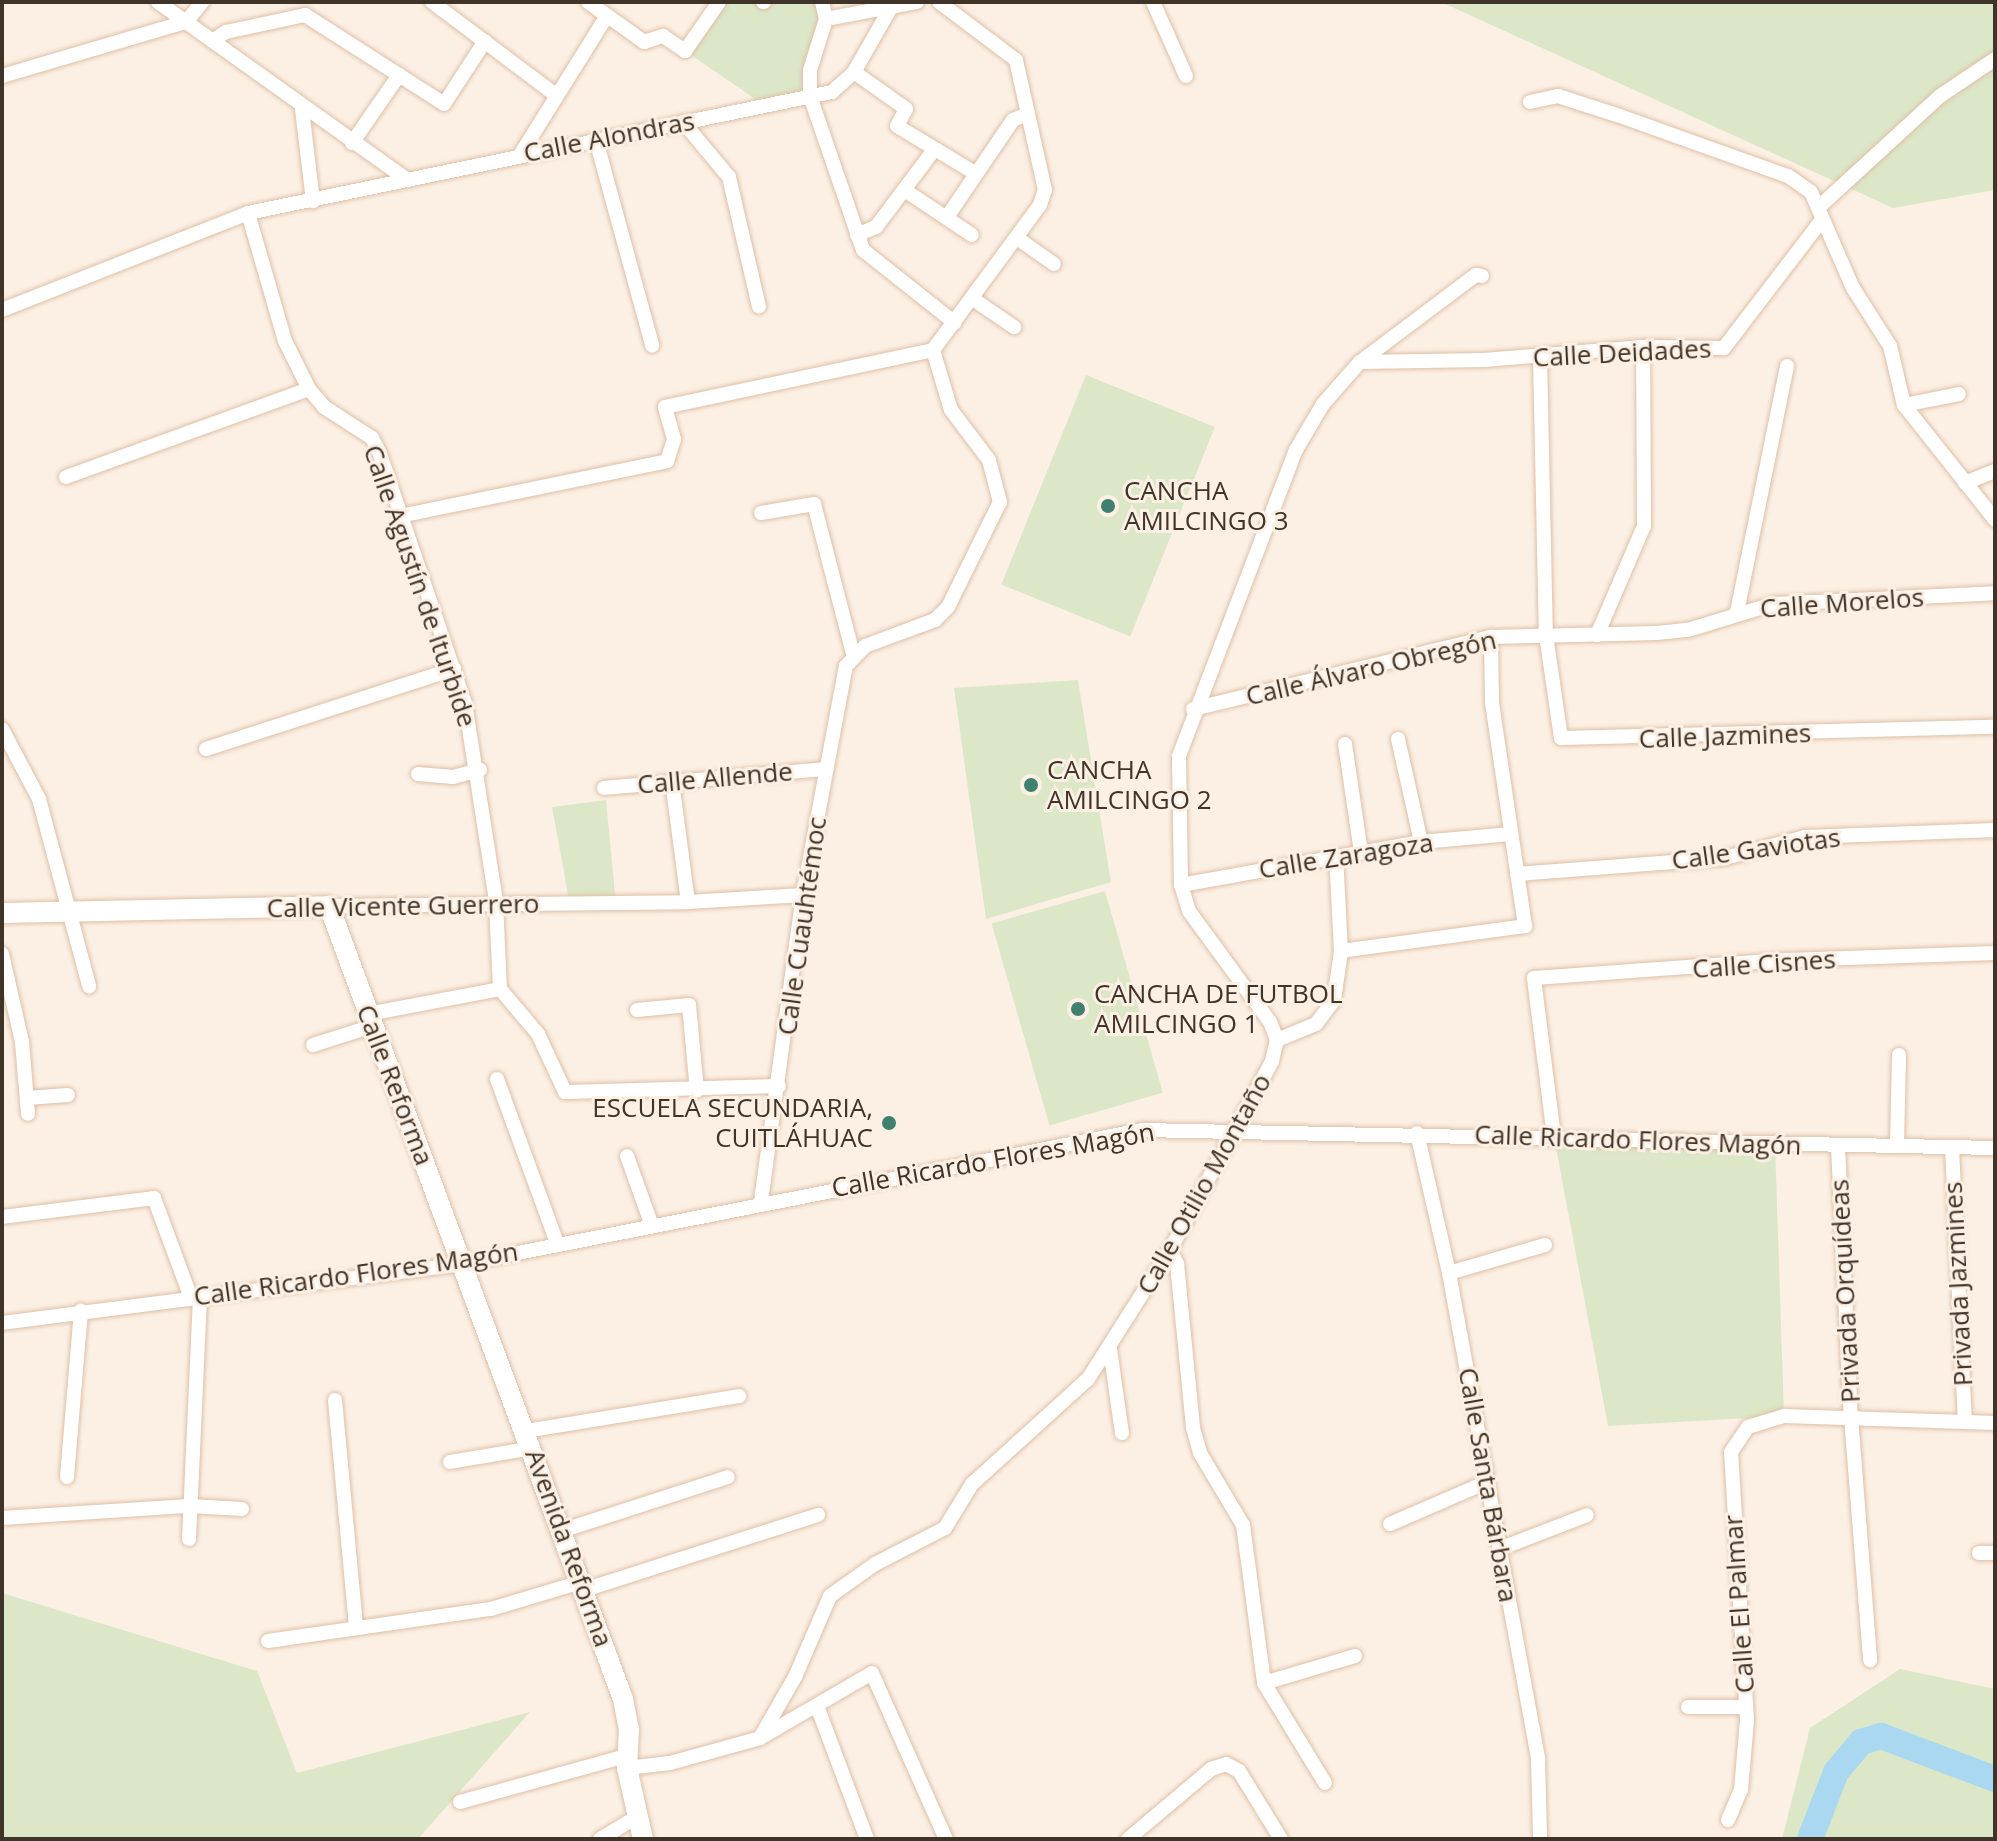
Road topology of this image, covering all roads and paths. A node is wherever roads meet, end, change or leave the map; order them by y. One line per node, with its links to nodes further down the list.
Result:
1 (158, 2): 14 (street)
2 (202, 2): 14 (street)
3 (432, 2): 16 (street)
4 (588, 2): 12 (street)
5 (719, 2): 12 (street)
6 (822, 2): 13 (street)
7 (917, 2): 10 (street)
8 (939, 2): 26 (street)
9 (1153, 2): 21 (street)
10 (893, 4): 11 (street); 18 (street)
11 (866, 6): 13 (street)
12 (607, 16): 22 (street)
13 (826, 19): 23 (street)
14 (186, 22): 15 (street); 20 (street)
15 (212, 41): 19 (street); 25 (street)
16 (485, 41): 19 (street); 22 (street)
17 (1995, 59): 37 (street)
18 (854, 72): 23 (street, Calle Alondras); 30 (street)
19 (399, 75): 29 (street)
20 (2, 76)
21 (1186, 76)
22 (556, 95): 31 (street)
23 (810, 96): 27 (street, Calle Alondras); 39 (street)
24 (1530, 102): 37 (street)
25 (302, 109): 29 (street); 35 (street)
26 (1028, 114): 32 (street); 41 (street)
27 (683, 122): 28 (street, Calle Alondras); 45 (street)
28 (596, 140): 31 (street, Calle Alondras); 49 (street)
29 (352, 143): 33 (street)
30 (933, 151): 32 (street); 34 (street)
31 (520, 155): 33 (street, Calle Alondras)
32 (975, 173): 38 (street)
33 (408, 180): 35 (street, Calle Alondras)
34 (906, 191): 38 (street); 39 (street)
35 (313, 201): 36 (street, Calle Alondras)
36 (248, 213): 46 (street, Calle Alondras); 55 (street, Calle Agustín de Iturbide)
37 (1820, 214): 50 (street, Calle Deidades); 57 (street)
38 (947, 217): 40 (street)
39 (857, 235): 47 (street)
40 (972, 235)
41 (1017, 238): 42 (street); 44 (street)
42 (1054, 264)
43 (1482, 276): 53 (street, Calle Otilio Montaño)
44 (973, 299): 47 (street); 48 (street)
45 (759, 307)
46 (2, 310)
47 (955, 323): 51 (street)
48 (1014, 327)
49 (652, 345)
50 (1643, 347): 52 (street, Calle Deidades); 67 (street)
51 (933, 350): 62 (street); 69 (street)
52 (1540, 356): 53 (street, Calle Deidades); 66 (street, Calle Jazmines)
53 (1360, 362): 71 (street, Calle Otilio Montaño)
54 (1787, 366): 65 (street)
55 (309, 389): 59 (street); 62 (street, Calle Agustín de Iturbide)
56 (1959, 394): 57 (street)
57 (1904, 405): 60 (street)
58 (1995, 471): 60 (street)
59 (66, 477)
60 (1965, 483): 63 (street)
61 (761, 513): 69 (street)
62 (400, 516): 70 (street, Calle Agustín de Iturbide)
63 (1995, 520)
64 (1995, 593): 65 (street, Calle Morelos)
65 (1737, 612): 67 (street, Calle Morelos)
66 (1546, 635): 67 (street, Calle Álvaro Obregón); 68 (street, Calle Álvaro Obregón); 72 (street, Calle Jazmines)
67 (1597, 635)
68 (1491, 637): 71 (street, Calle Álvaro Obregón); 83 (street)
69 (853, 654): 77 (street, Calle Cuauhtémoc)
70 (454, 669): 76 (street); 78 (street, Calle Agustín de Iturbide)
71 (1193, 709): 88 (street, Calle Otilio Montaño)
72 (1995, 727)
73 (2, 729): 94 (street)
74 (1398, 739): 84 (street)
75 (1345, 744): 85 (street)
76 (206, 749)
77 (826, 769): 80 (street, Calle Allende); 89 (street, Calle Cuauhtémoc)
78 (480, 770): 79 (street); 90 (street, Calle Agustín de Iturbide)
79 (418, 774)
80 (672, 781): 81 (street, Calle Allende); 91 (street)
81 (604, 788)
82 (1995, 830): 87 (street, Calle Gaviotas)
83 (1511, 834): 84 (street, Calle Zaragoza); 87 (street)
84 (1421, 842): 85 (street, Calle Zaragoza)
85 (1361, 852): 86 (street, Calle Zaragoza)
86 (1336, 856): 88 (street, Calle Zaragoza); 95 (street)
87 (1517, 874): 95 (street)
88 (1181, 885): 102 (street, Calle Otilio Montaño)
89 (803, 895): 91 (street, Calle Vicente Guerrero); 106 (street, Calle Cuauhtémoc)
90 (496, 902): 91 (street, Calle Vicente Guerrero); 92 (street, Calle Vicente Guerrero); 99 (street, Calle Agustín de Iturbide)
91 (688, 902)
92 (329, 906): 94 (street, Calle Vicente Guerrero); 101 (street, Calle Reforma)
93 (2, 913): 94 (street, Calle Vicente Guerrero)
94 (72, 914): 98 (street)
95 (1341, 951): 102 (street)
96 (1995, 953): 113 (street, Calle Cisnes)
97 (2, 954): 109 (street)
98 (89, 986)
99 (500, 989): 101 (street); 107 (street)
100 (637, 1010): 107 (street)
101 (370, 1020): 103 (street); 125 (street, Calle Reforma)
102 (1277, 1040): 111 (street, Calle Otilio Montaño)
103 (313, 1045)
104 (1899, 1055): 114 (street)
105 (497, 1079): 122 (street)
106 (779, 1086): 107 (street); 119 (street, Calle Cuauhtémoc)
107 (697, 1091)
108 (68, 1095): 109 (street)
109 (27, 1098): 110 (street)
110 (28, 1114)
111 (1234, 1130): 112 (street, Calle Ricardo Flores Magón); 119 (street, Calle Ricardo Flores Magón); 124 (street, Calle Otilio Montaño)
112 (1417, 1133): 113 (street, Calle Ricardo Flores Magón); 126 (street, Calle Santa Bárbara)
113 (1554, 1137): 115 (street, Calle Ricardo Flores Magón)
114 (1897, 1144): 115 (street, Calle Ricardo Flores Magón); 116 (street, Calle Ricardo Flores Magón)
115 (1838, 1146): 134 (street, Privada Orquídeas)
116 (1952, 1148): 117 (street, Calle Ricardo Flores Magón); 135 (street, Privada Jazmines)
117 (1995, 1148)
118 (627, 1156): 121 (street)
119 (761, 1201): 121 (street, Calle Ricardo Flores Magón)
120 (2, 1217): 127 (street)
121 (651, 1223): 122 (street, Calle Ricardo Flores Magón)
122 (557, 1243): 125 (street, Calle Ricardo Flores Magón)
123 (1545, 1245): 126 (street)
124 (1170, 1250): 130 (street, Calle Otilio Montaño); 159 (street)
125 (462, 1264): 127 (street, Calle Ricardo Flores Magón); 138 (street, Avenida Reforma)
126 (1449, 1273): 142 (street, Calle Santa Bárbara)
127 (195, 1297): 128 (street, Calle Ricardo Flores Magón); 143 (street)
128 (81, 1311): 129 (street, Calle Ricardo Flores Magón); 140 (street)
129 (2, 1323)
130 (1110, 1349): 137 (street); 163 (street, Calle Otilio Montaño)
131 (739, 1396): 138 (street)
132 (335, 1400): 155 (street)
133 (1784, 1416): 134 (street, Privada Orquídeas); 162 (street, Calle El Palmar)
134 (1851, 1417): 135 (street); 158 (street)
135 (1965, 1420): 136 (street)
136 (1995, 1423)
137 (1122, 1433)
138 (530, 1440): 139 (street); 149 (street, Avenida Reforma)
139 (450, 1462)
140 (67, 1477)
141 (728, 1477): 149 (street)
142 (1487, 1482): 148 (street); 151 (street, Calle Santa Bárbara)
143 (190, 1506): 144 (street); 147 (street); 150 (street)
144 (242, 1509)
145 (818, 1515): 154 (street)
146 (1587, 1515): 151 (street)
147 (2, 1518)
148 (1390, 1524)
149 (564, 1530): 154 (street, Avenida Reforma)
150 (189, 1539)
151 (1499, 1549): 175 (street, Calle Santa Bárbara)
152 (1979, 1553): 153 (street)
153 (1995, 1553)
154 (583, 1586): 155 (street); 164 (street, Avenida Reforma)
155 (356, 1625): 156 (street)
156 (268, 1641)
157 (1355, 1656): 159 (street)
158 (1870, 1660)
159 (1264, 1683): 165 (street)
160 (817, 1706): 163 (street); 171 (street); 172 (street)
161 (1688, 1707): 162 (street)
162 (1746, 1707): 168 (street, Calle El Palmar)
163 (760, 1738): 164 (street)
164 (628, 1761): 166 (street); 167 (street, Avenida Reforma)
165 (1325, 1783)
166 (460, 1802)
167 (635, 1818): 169 (street); 170 (street, Avenida Reforma)
168 (1728, 1820)
169 (600, 1839)
170 (643, 1839)
171 (867, 1839)
172 (946, 1839)
173 (1128, 1839): 174 (street)
174 (1281, 1839)
175 (1540, 1839)

